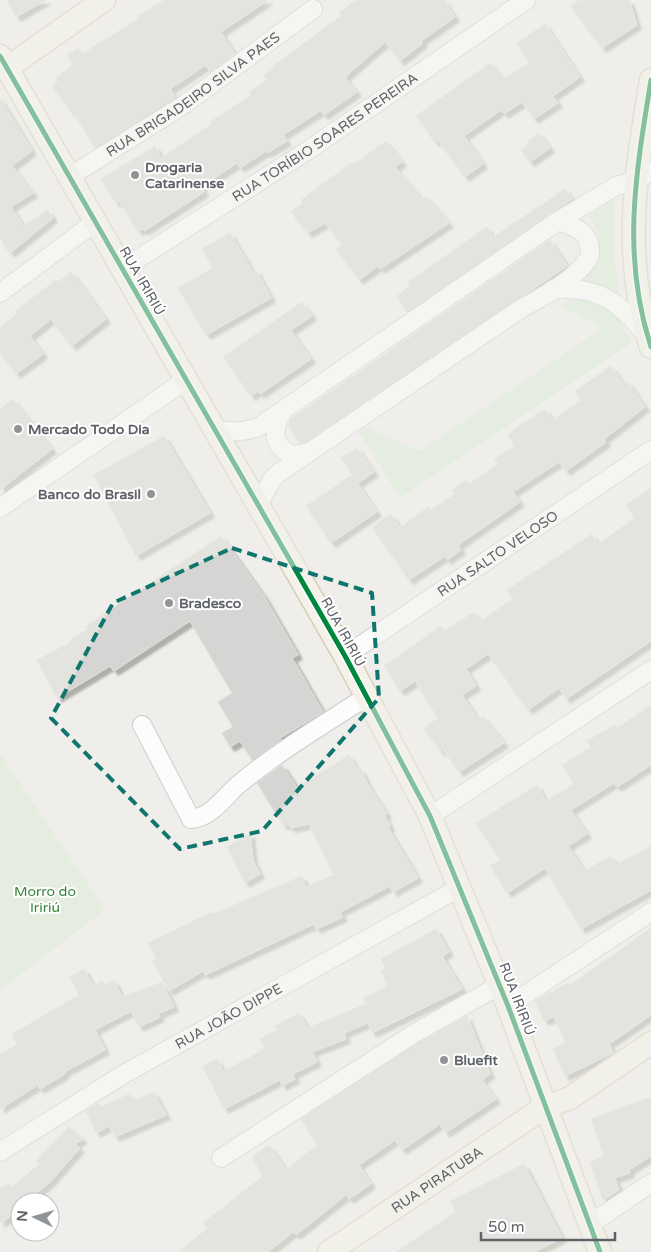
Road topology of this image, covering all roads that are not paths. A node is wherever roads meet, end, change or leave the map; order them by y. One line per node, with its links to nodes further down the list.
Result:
1 (104, 0): 4 (main road)
2 (526, 0): 10 (street, RUA TORÍBIO SOARES PEREIRA)
3 (313, 9): 6 (street, RUA BRIGADEIRO SILVA PAES)
4 (2, 66): 6 (main road, RUA IRIRIÚ)
5 (651, 80): 7 (main road)
6 (69, 176): 9 (main road, RUA IRIRIÚ)
7 (643, 177): 8 (street); 13 (main road)
8 (558, 221): 11 (street); 15 (street)
9 (95, 222): 10 (main road, RUA IRIRIÚ); 12 (street)
10 (122, 269): 14 (main road, RUA IRIRIÚ)
11 (552, 290): 13 (street); 18 (street)
12 (0, 293)
13 (649, 342)
14 (186, 380): 16 (main road, RUA IRIRIÚ); 20 (street)
15 (283, 410): 16 (street); 18 (street)
16 (214, 429): 19 (main road, RUA IRIRIÚ)
17 (651, 450): 21 (street, RUA SALTO VELOSO)
18 (310, 452): 19 (street)
19 (258, 505): 21 (main road, RUA IRIRIÚ)
20 (0, 508)
21 (345, 656): 23 (main road, RUA IRIRIÚ)
22 (651, 670): 25 (street)
23 (366, 697): 24 (street); 25 (main road, RUA IRIRIÚ)
24 (142, 725)
25 (430, 816): 26 (main road, RUA IRIRIÚ)
26 (461, 887): 28 (main road, RUA IRIRIÚ); 32 (street, RUA JOÃO DIPPE)
27 (651, 912): 29 (street)
28 (500, 985): 29 (main road, RUA IRIRIÚ); 33 (street)
29 (508, 1006): 31 (main road, RUA IRIRIÚ)
30 (651, 1043): 31 (main road, RUA PIRATUBA)
31 (545, 1107): 35 (main road, RUA IRIRIÚ); 36 (main road, RUA PIRATUBA)
32 (0, 1152)
33 (221, 1158)
34 (651, 1183): 35 (street)
35 (589, 1224): 37 (main road, RUA IRIRIÚ)
36 (329, 1252)
37 (600, 1252)

